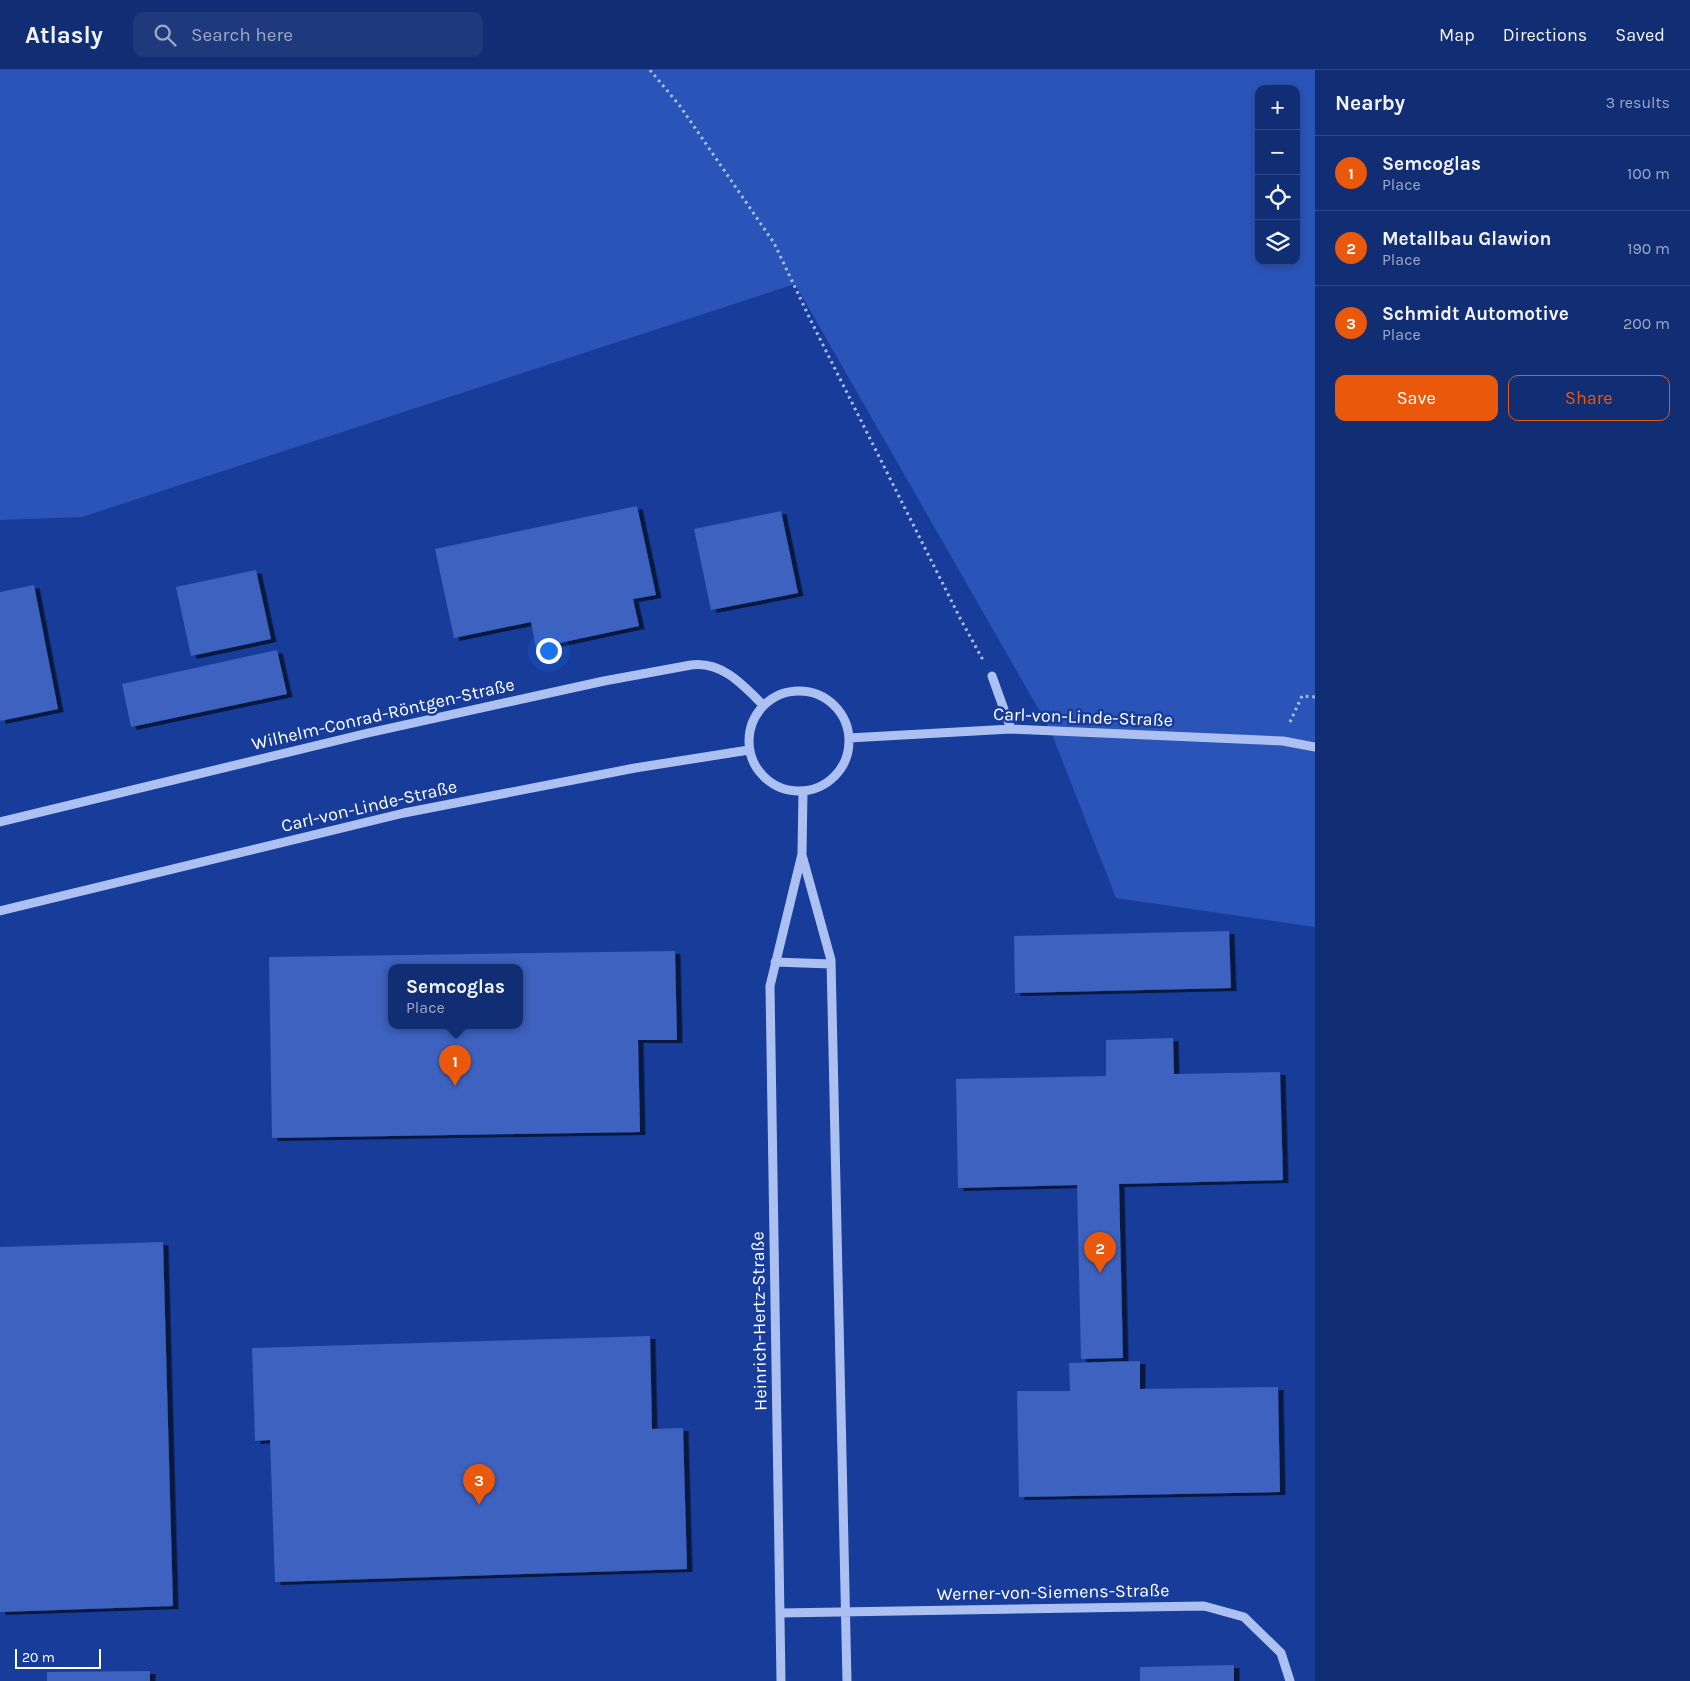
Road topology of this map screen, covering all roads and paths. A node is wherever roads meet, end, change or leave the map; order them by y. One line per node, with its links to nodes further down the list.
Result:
1 (650, 70): 2 (path)
2 (992, 676): 5 (street)
3 (1315, 697): 7 (path)
4 (763, 705): 6 (street); 9 (street); 11 (street, Wilhelm-Conrad-Röntgen-Straße)
5 (1011, 728): 6 (street, Carl-von-Linde-Straße); 7 (street, Carl-von-Linde-Straße)
6 (849, 738): 10 (street)
7 (1283, 741): 8 (street, Carl-von-Linde-Straße)
8 (1315, 747)
9 (750, 750): 10 (street); 13 (street, Carl-von-Linde-Straße)
10 (803, 791): 12 (street, Heinrich-Hertz-Straße)
11 (0, 822)
12 (802, 854): 14 (street, Heinrich-Hertz-Straße); 15 (street, Heinrich-Hertz-Straße)
13 (0, 911)
14 (775, 962): 15 (street); 17 (street, Heinrich-Hertz-Straße)
15 (831, 964): 16 (street, Heinrich-Hertz-Straße)
16 (846, 1611): 17 (street, Werner-von-Siemens-Straße); 19 (street, Heinrich-Hertz-Straße); 20 (street, Werner-von-Siemens-Straße)
17 (780, 1613): 18 (street, Heinrich-Hertz-Straße)
18 (781, 1681)
19 (847, 1681)
20 (1290, 1681)

